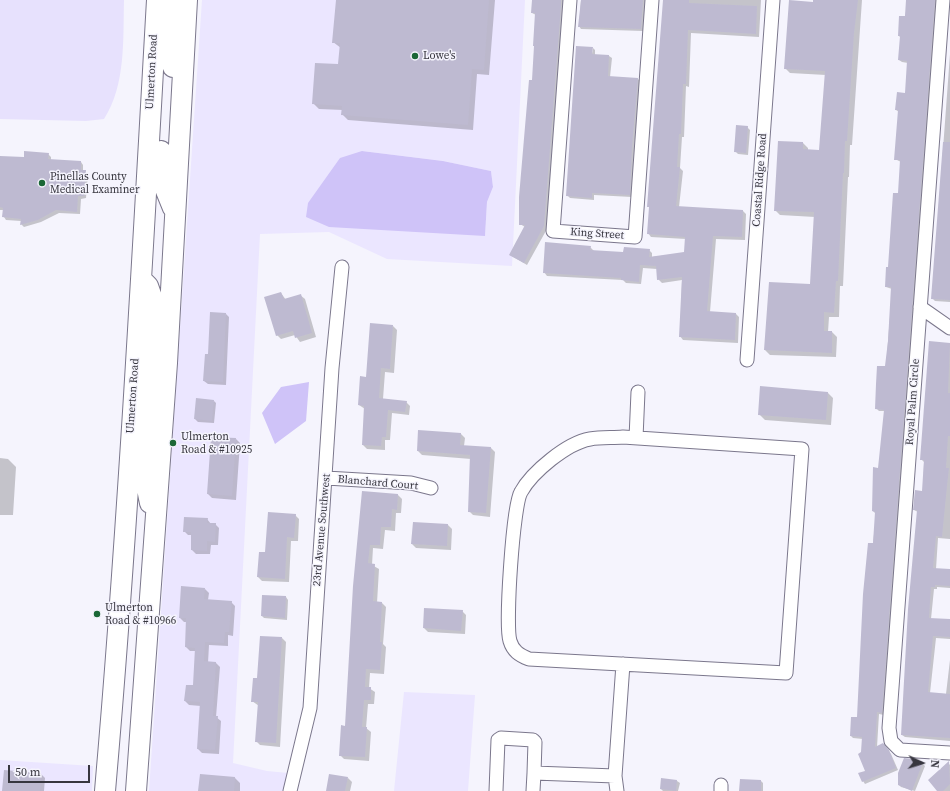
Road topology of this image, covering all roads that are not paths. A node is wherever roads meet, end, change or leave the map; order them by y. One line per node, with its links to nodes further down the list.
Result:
1 (157, 0): 8 (main road, Ulmerton Road)
2 (172, 0): 9 (main road)
3 (187, 0): 9 (main road)
4 (570, 0): 5 (street, King Street)
5 (652, 0)
6 (773, 0): 16 (street, Coastal Ridge Road)
7 (943, 0): 14 (street, Royal Palm Circle)
8 (154, 50): 10 (main road); 13 (main road, Ulmerton Road)
9 (181, 94): 10 (main road)
10 (175, 211): 11 (main road)
11 (172, 257): 13 (main road); 21 (main road)
12 (342, 267): 19 (street, 23rd Avenue Southwest)
13 (140, 279): 21 (main road); 26 (main road, Ulmerton Road)
14 (920, 307): 15 (street); 23 (street, Royal Palm Circle)
15 (950, 328)
16 (747, 360)
17 (638, 392): 18 (street)
18 (636, 438): 22 (street); 22 (street)
19 (326, 478): 20 (street, Blanchard Court); 28 (street, 23rd Avenue Southwest)
20 (431, 488)
21 (156, 529): 27 (main road)
22 (623, 664): 25 (street)
23 (950, 753)
24 (534, 773): 25 (street); 29 (street); 30 (street)
25 (615, 776): 31 (street)
26 (106, 791)
27 (136, 791)
28 (290, 791)
29 (496, 791)
30 (532, 791)
31 (617, 791)

